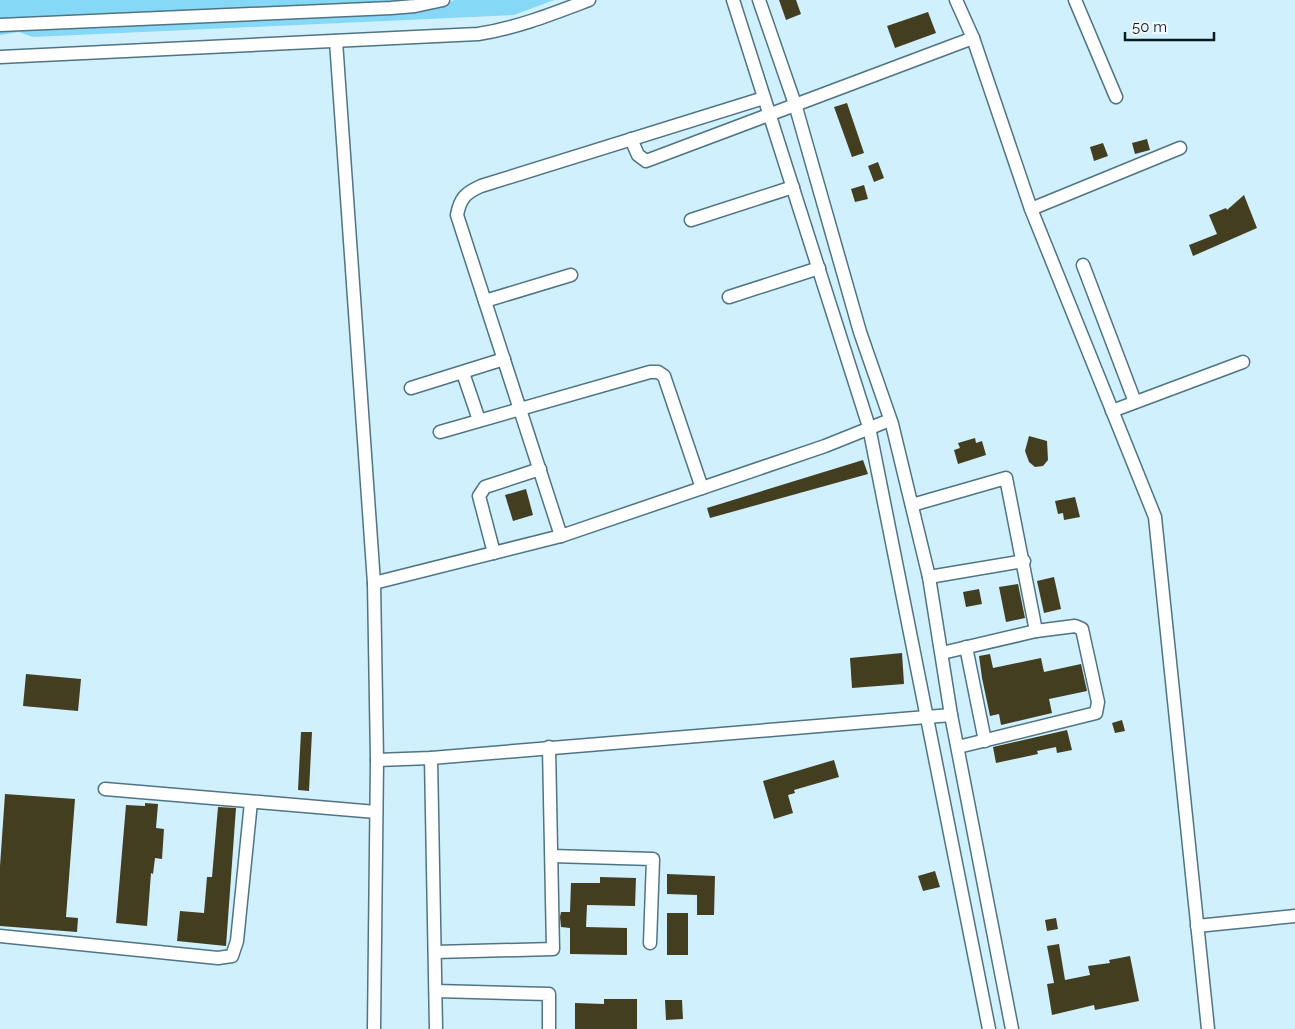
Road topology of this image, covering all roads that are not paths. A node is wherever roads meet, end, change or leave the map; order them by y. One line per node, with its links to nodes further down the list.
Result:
1 (443, 0): 7 (street)
2 (589, 0): 9 (street)
3 (733, 0): 12 (street)
4 (758, 0): 13 (street)
5 (956, 0): 8 (street)
6 (1075, 0): 11 (street)
7 (0, 25)
8 (973, 38): 13 (street); 18 (street)
9 (336, 41): 10 (street); 43 (street)
10 (0, 57)
11 (1116, 97)
12 (764, 98): 14 (street); 15 (street)
13 (795, 104): 14 (street); 33 (street)
14 (769, 114): 15 (street); 17 (street)
15 (631, 139): 24 (street)
16 (1180, 148): 18 (street)
17 (793, 187): 19 (street); 21 (street)
18 (1031, 209): 31 (street)
19 (691, 220)
20 (1083, 265): 29 (street)
21 (819, 268): 23 (street); 34 (street)
22 (571, 275): 24 (street)
23 (728, 296)
24 (485, 301): 25 (street)
25 (504, 359): 27 (street); 30 (street)
26 (1243, 362): 29 (street)
27 (463, 373): 28 (street); 32 (street)
28 (412, 388)
29 (1135, 402): 31 (street)
30 (520, 408): 32 (street); 36 (street); 37 (street)
31 (1112, 411): 59 (street)
32 (479, 420): 35 (street)
33 (890, 420): 34 (street); 38 (street)
34 (869, 427): 37 (street); 48 (street)
35 (440, 432)
36 (540, 469): 39 (street); 40 (street)
37 (702, 488): 39 (street)
38 (912, 505): 41 (street); 42 (street)
39 (561, 536): 40 (street)
40 (494, 553): 43 (street)
41 (1024, 561): 42 (street); 44 (street)
42 (929, 577): 46 (street)
43 (374, 583): 53 (street)
44 (1036, 631): 45 (street); 49 (street)
45 (966, 647): 46 (street); 49 (street)
46 (942, 653): 47 (street)
47 (951, 715): 48 (street); 51 (street)
48 (927, 717): 50 (street); 67 (street)
49 (985, 741): 51 (street)
50 (548, 747): 52 (street); 57 (street)
51 (958, 747): 68 (street)
52 (431, 758): 53 (street); 62 (street)
53 (376, 760): 56 (street)
54 (105, 789): 55 (street)
55 (251, 802): 56 (street); 60 (street)
56 (376, 812): 64 (street)
57 (552, 856): 61 (street); 62 (street)
58 (1295, 916): 59 (street)
59 (1197, 926): 69 (street)
60 (0, 936)
61 (650, 943)
62 (435, 952): 63 (street)
63 (436, 991): 65 (street); 66 (street)
64 (374, 1029)
65 (436, 1029)
66 (549, 1029)
67 (988, 1029)
68 (1012, 1029)
69 (1208, 1029)

